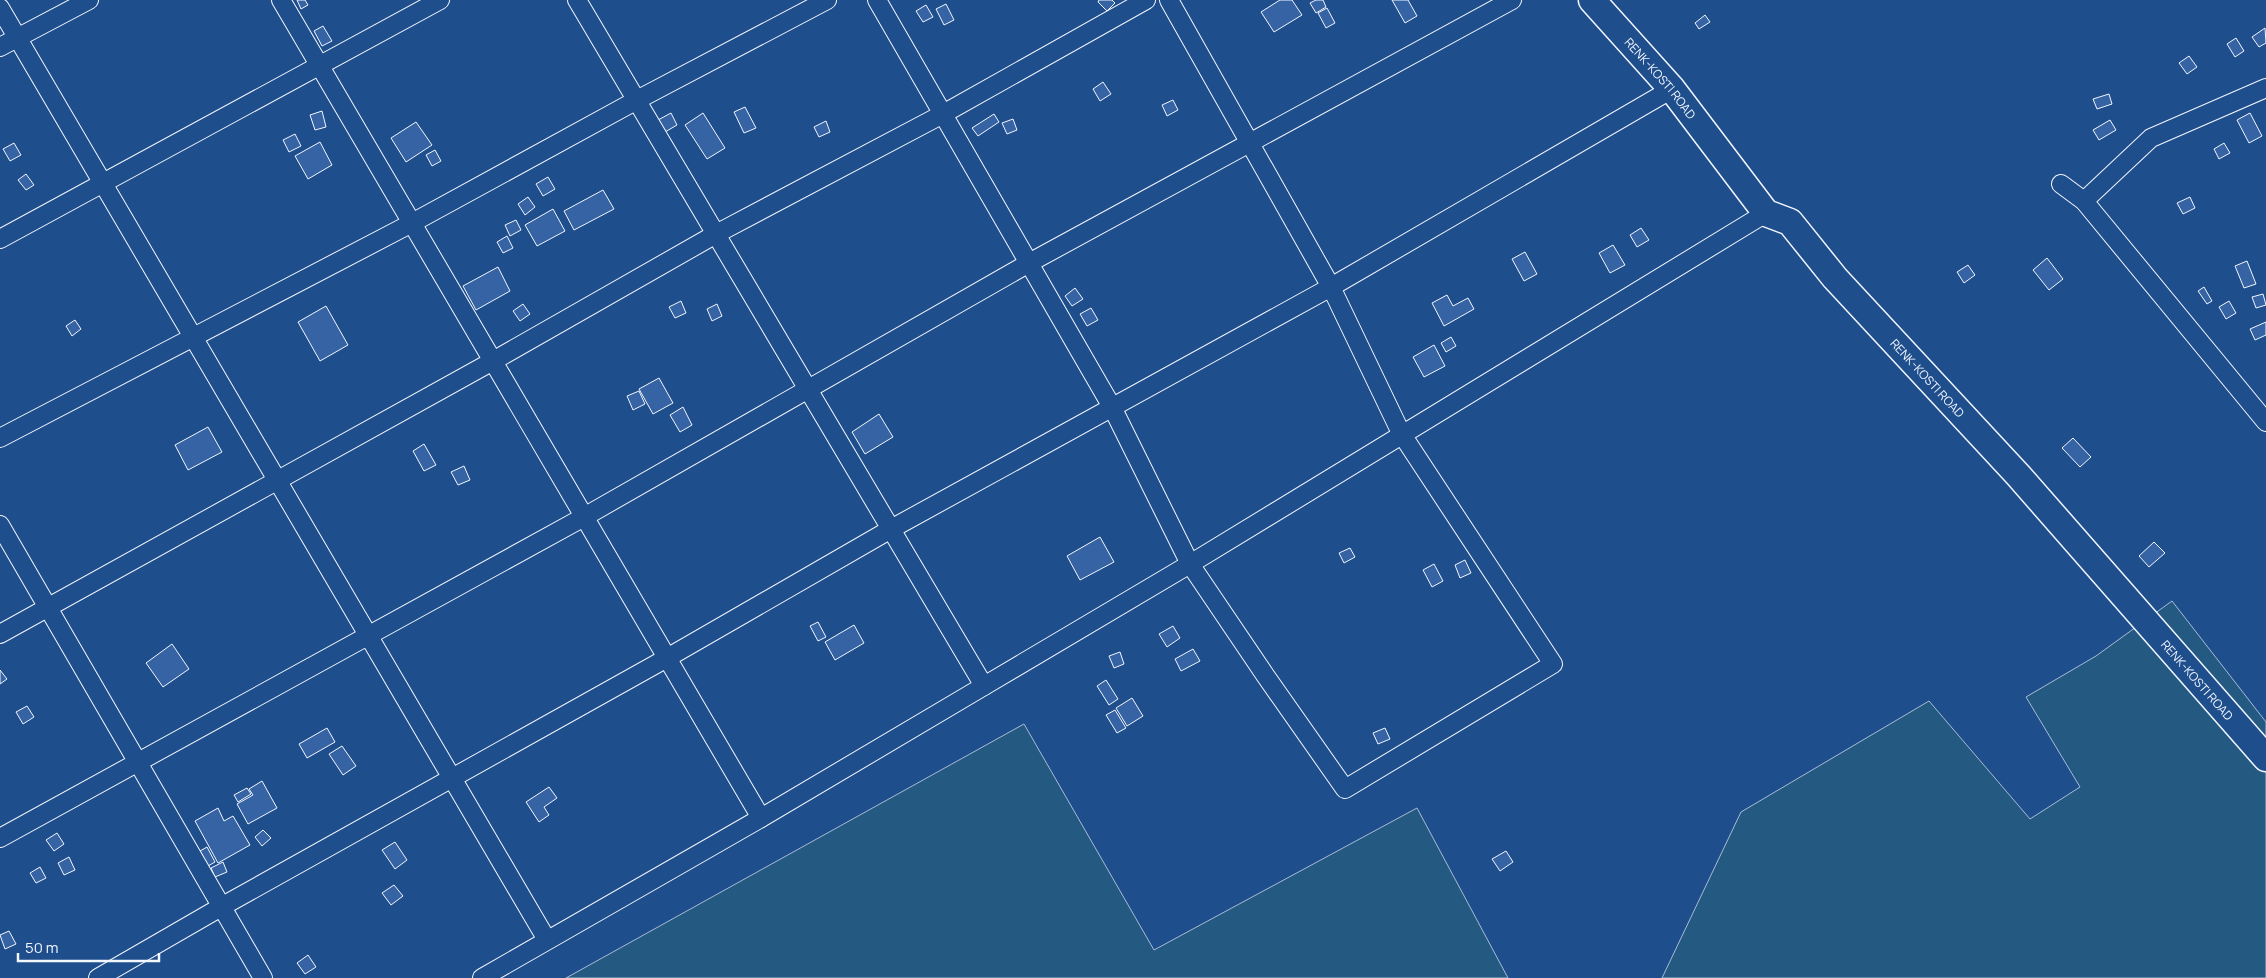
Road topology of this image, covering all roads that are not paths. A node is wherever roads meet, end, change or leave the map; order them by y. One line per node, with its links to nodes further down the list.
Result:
1 (89, 0): 12 (street)
2 (281, 0): 14 (street)
3 (440, 0): 14 (street)
4 (577, 0): 17 (street)
5 (827, 0): 17 (street)
6 (877, 0): 18 (street)
7 (1146, 0): 18 (street)
8 (1169, 0): 19 (street)
9 (1512, 0): 19 (street)
10 (1592, 0): 16 (main road, RENK-KOSTI ROAD)
11 (0, 8): 12 (street)
12 (17, 38): 13 (street); 20 (street)
13 (0, 47)
14 (320, 66): 20 (street); 24 (street)
15 (2266, 88): 22 (street)
16 (1672, 89): 23 (main road, RENK-KOSTI ROAD); 28 (street)
17 (636, 100): 24 (street); 25 (street)
18 (943, 114): 25 (street); 27 (street)
19 (1250, 143): 27 (street); 28 (street)
20 (103, 184): 26 (street); 29 (street)
21 (2061, 184): 22 (street)
22 (2084, 201): 33 (street)
23 (1766, 212): 34 (street); 46 (main road, RENK-KOSTI ROAD)
24 (412, 224): 29 (street); 30 (street)
25 (716, 234): 30 (street); 31 (street)
26 (0, 238)
27 (1029, 263): 31 (street); 32 (street)
28 (1331, 287): 32 (street); 34 (street)
29 (193, 337): 35 (street); 36 (street)
30 (493, 361): 36 (street); 37 (street)
31 (808, 389): 37 (street); 39 (street)
32 (1112, 407): 39 (street); 40 (street)
33 (2266, 422)
34 (1401, 433): 40 (street); 40 (street)
35 (0, 438)
36 (276, 480): 41 (street); 43 (street)
37 (584, 517): 43 (street); 44 (street)
38 (0, 525): 41 (street)
39 (891, 529): 44 (street); 45 (street)
40 (1190, 564): 45 (street)
41 (47, 606): 42 (street); 47 (street)
42 (0, 634)
43 (368, 636): 47 (street); 48 (street)
44 (667, 658): 48 (street); 49 (street)
45 (984, 686): 49 (street)
46 (2266, 758)
47 (137, 762): 50 (street); 51 (street)
48 (451, 777): 51 (street); 52 (street)
49 (761, 818): 52 (street)
50 (0, 838)
51 (221, 907): 53 (street); 54 (street)
52 (547, 940): 55 (street)
53 (98, 978)
54 (262, 978)
55 (482, 978)

